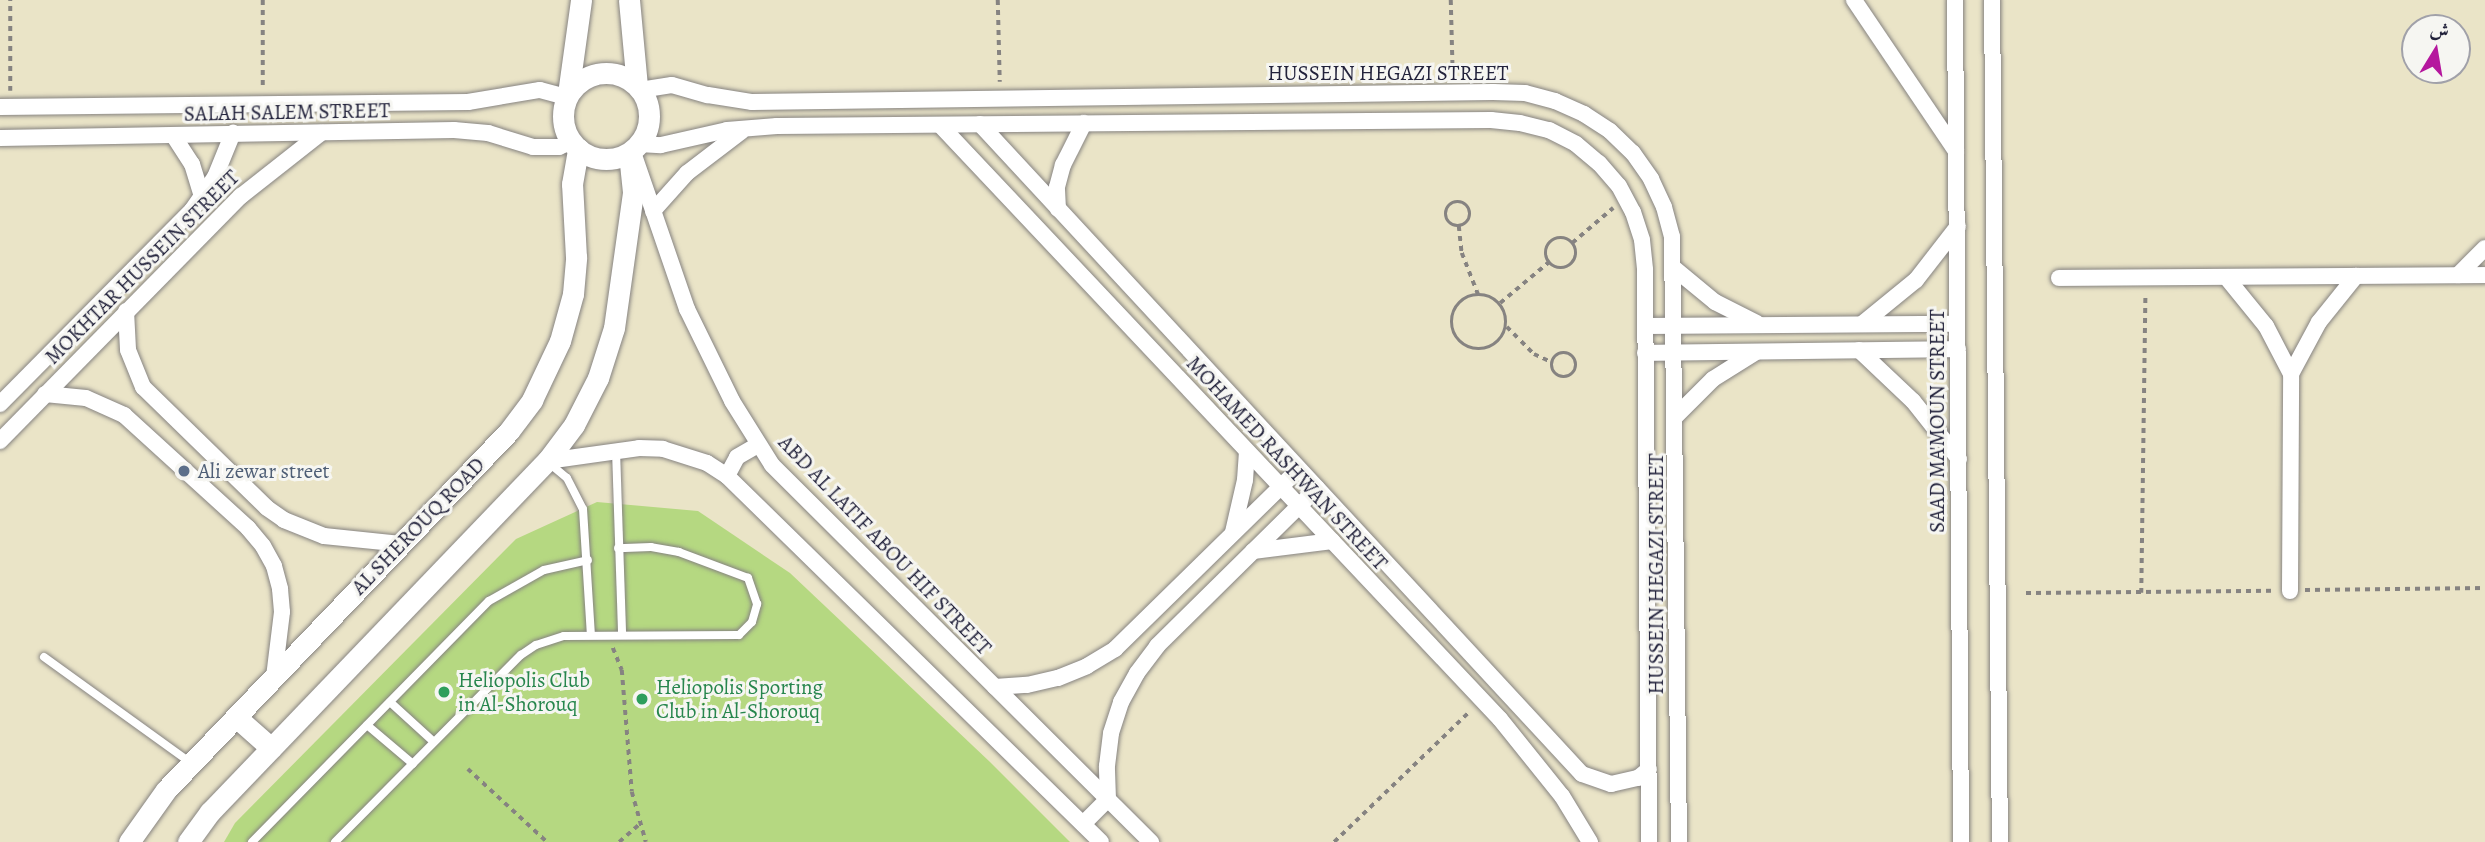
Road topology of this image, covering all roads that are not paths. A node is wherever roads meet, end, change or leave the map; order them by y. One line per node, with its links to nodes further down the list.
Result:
1 (581, 0): 7 (street)
2 (629, 0): 6 (street)
3 (1854, 0): 20 (street)
4 (1955, 0): 20 (street, SAAD MA'MOUN STREET)
5 (1992, 0): 90 (street)
6 (639, 88): 7 (street); 8 (street, HUSSEIN HEGAZI STREET); 19 (street)
7 (567, 95): 9 (street, SALAH SALEM STREET); 18 (street)
8 (966, 99): 12 (street); 26 (street, HUSSEIN HEGAZI STREET)
9 (5, 107)
10 (1084, 123): 12 (street, HUSSEIN HEGAZI STREET); 22 (street); 36 (street, HUSSEIN HEGAZI STREET)
11 (940, 125): 12 (street, HUSSEIN HEGAZI STREET); 13 (street, HUSSEIN HEGAZI STREET); 50 (street, MOHAMED RASHWAN STREET)
12 (973, 125): 22 (street, MOHAMED RASHWAN STREET)
13 (748, 127): 19 (street, HUSSEIN HEGAZI STREET); 23 (street)
14 (321, 132): 15 (street, SALAH SALEM STREET); 18 (street, SALAH SALEM STREET); 32 (street, MOKHTAR HUSSEIN STREET)
15 (233, 134): 16 (street, SALAH SALEM STREET); 21 (street, MOKHTAR HUSSEIN STREET)
16 (173, 135): 17 (street, SALAH SALEM STREET); 21 (street)
17 (0, 138)
18 (574, 146): 19 (street); 60 (street, AL SHEROUQ ROAD)
19 (633, 149): 23 (street, ABD AL LATIF ABOU HIF STREET); 52 (street)
20 (1956, 151): 24 (street, SAAD MA'MOUN STREET)
21 (202, 196): 45 (street, MOKHTAR HUSSEIN STREET)
22 (1058, 209): 53 (street, MOHAMED RASHWAN STREET)
23 (653, 211): 48 (street, ABD AL LATIF ABOU HIF STREET)
24 (1958, 226): 33 (street); 34 (street, SAAD MA'MOUN STREET)
25 (2485, 248): 27 (street)
26 (1675, 269): 35 (street); 37 (street, HUSSEIN HEGAZI STREET)
27 (2458, 275): 28 (street); 29 (street)
28 (2485, 275)
29 (2356, 276): 30 (street); 43 (street)
30 (2226, 277): 31 (street); 43 (street)
31 (2059, 278)
32 (126, 311): 44 (street, MOKHTAR HUSSEIN STREET); 60 (street)
33 (1862, 324): 34 (street); 35 (street)
34 (1957, 324): 38 (street, SAAD MA'MOUN STREET)
35 (1763, 325): 37 (street)
36 (1645, 326): 37 (street); 42 (street, HUSSEIN HEGAZI STREET)
37 (1675, 326): 41 (street, HUSSEIN HEGAZI STREET)
38 (1958, 349): 39 (street); 51 (street, SAAD MA'MOUN STREET)
39 (1859, 350): 40 (street); 51 (street)
40 (1757, 351): 41 (street); 46 (street)
41 (1675, 352): 42 (street); 46 (street, HUSSEIN HEGAZI STREET)
42 (1646, 353): 77 (street, HUSSEIN HEGAZI STREET)
43 (2291, 374): 64 (street)
44 (44, 394): 47 (street, MOKHTAR HUSSEIN STREET); 68 (street)
45 (0, 404)
46 (1676, 416): 88 (street, HUSSEIN HEGAZI STREET)
47 (0, 441)
48 (758, 444): 54 (street); 69 (street, ABD AL LATIF ABOU HIF STREET)
49 (616, 450): 52 (street); 54 (street); 61 (lane)
50 (1247, 452): 55 (street, MOHAMED RASHWAN STREET); 58 (street)
51 (1959, 460): 89 (street, SAAD MA'MOUN STREET)
52 (547, 461): 63 (lane); 74 (street)
53 (1299, 468): 55 (street); 56 (street, MOHAMED RASHWAN STREET)
54 (727, 476): 79 (street)
55 (1281, 487): 57 (street, MOHAMED RASHWAN STREET); 58 (street)
56 (1317, 488): 57 (street); 77 (street, MOHAMED RASHWAN STREET)
57 (1299, 506): 59 (street, MOHAMED RASHWAN STREET); 62 (street)
58 (1233, 535): 69 (street)
59 (1332, 541): 62 (street); 86 (street, MOHAMED RASHWAN STREET)
60 (401, 544): 68 (street, AL SHEROUQ ROAD)
61 (618, 548): 66 (lane); 66 (lane)
62 (1252, 551): 78 (street)
63 (588, 559): 65 (lane); 70 (lane)
64 (2290, 591)
65 (591, 635): 66 (lane); 73 (lane)
66 (622, 635)
67 (44, 657): 75 (lane)
68 (274, 677): 71 (street, AL SHEROUQ ROAD)
69 (995, 687): 78 (street, ABD AL LATIF ABOU HIF STREET)
70 (390, 702): 72 (lane); 73 (lane)
71 (236, 717): 74 (street); 75 (street, AL SHEROUQ ROAD)
72 (368, 725): 76 (lane); 82 (lane)
73 (434, 742): 76 (lane)
74 (271, 748): 81 (street)
75 (191, 763): 80 (street, AL SHEROUQ ROAD)
76 (413, 764): 83 (lane)
77 (1649, 769): 87 (street, HUSSEIN HEGAZI STREET)
78 (1108, 799): 79 (street); 85 (street, ABD AL LATIF ABOU HIF STREET)
79 (1083, 824): 84 (street)
80 (129, 842)
81 (188, 842)
82 (252, 842)
83 (335, 842)
84 (1101, 842)
85 (1151, 842)
86 (1590, 842)
87 (1649, 842)
88 (1679, 842)
89 (1961, 842)
90 (2000, 842)

